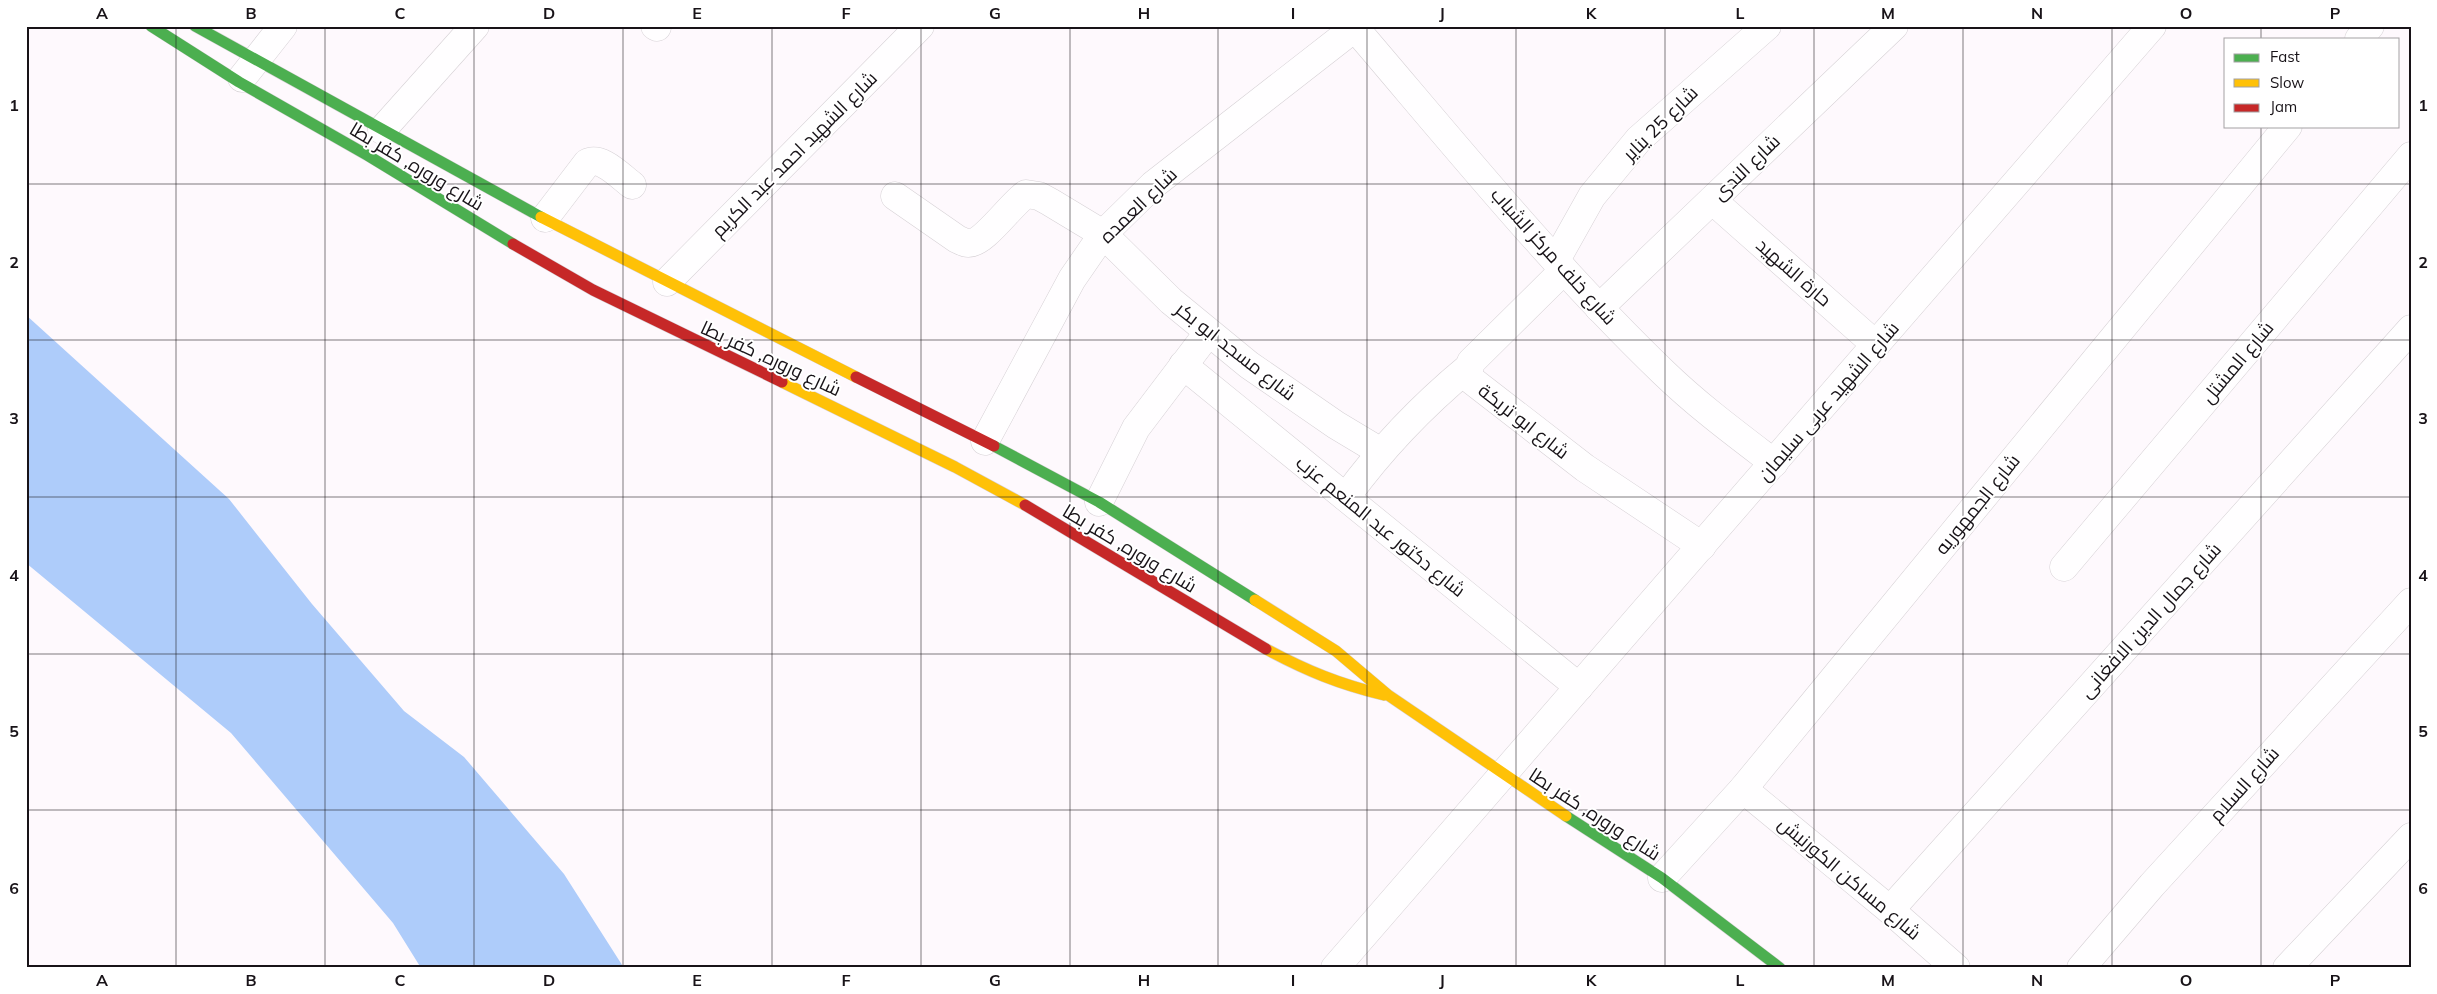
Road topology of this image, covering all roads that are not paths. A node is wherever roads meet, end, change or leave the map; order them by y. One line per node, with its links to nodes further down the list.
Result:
1 (151, 26): 12 (street, شارع وروره, كفر بطا)
2 (194, 26): 12 (street, شارع وروره, كفر بطا)
3 (283, 26): 12 (street)
4 (475, 26): 14 (street)
5 (920, 26): 22 (street, شارع الشهيد احمد عبد الكريم)
6 (1767, 26): 21 (street, شارع 25 يناير)
7 (1894, 26): 18 (street, شارع الندى)
8 (2152, 26): 26 (street, شارع الشهيد عربى سليمان)
9 (2370, 26): 11 (street)
10 (1356, 27): 20 (street, شارع العمده); 21 (street, شارع خلف مركز الشباب)
11 (2360, 38)
12 (247, 72): 14 (street, شارع وروره, كفر بطا); 38 (street, شارع وروره, كفر بطا)
13 (2286, 128): 40 (street, شارع الجمهوريه)
14 (382, 130): 19 (street, شارع وروره, كفر بطا)
15 (2411, 156): 35 (street, شارع المشتل)
16 (632, 185): 19 (street)
17 (895, 196): 20 (street, شارع مسجد ابو بكر)
18 (1712, 200): 23 (street, شارع الندى); 26 (street, حارة الشهيد)
19 (545, 218): 22 (street, شارع وروره, كفر بطا)
20 (1103, 234): 25 (street, شارع مسجد ابو بكر); 29 (street, شارع العمده)
21 (1560, 265): 23 (street, شارع خلف مركز الشباب); 28 (street, شارع ابو تريكة)
22 (667, 282): 29 (street, شارع وروره, كفر بطا)
23 (1599, 308): 31 (street, شارع خلف مركز الشباب)
24 (2411, 329): 43 (street, شارع جمال الدين الافغانى)
25 (1208, 332): 27 (street); 30 (street, شارع مسجد ابو بكر)
26 (1876, 344): 31 (street, شارع الشهيد عربى سليمان)
27 (1183, 364): 32 (street, شارع دكتور عبد المنعم عزب); 33 (street)
28 (1468, 368): 30 (street); 34 (street, شارع ابو تريكة)
29 (985, 441): 33 (street, شارع وروره, كفر بطا)
30 (1381, 452): 32 (street)
31 (1774, 463): 34 (street, شارع الشهيد عربى سليمان)
32 (1346, 498): 37 (street, شارع دكتور عبد المنعم عزب)
33 (1099, 502): 38 (street, شارع وروره, كفر بطا)
34 (1702, 546): 37 (street, شارع الشهيد عربى سليمان)
35 (2064, 567)
36 (2411, 602): 47 (street, شارع السلام)
37 (1579, 688): 39 (street, شارع الشهيد عربى سليمان)
38 (1388, 695): 39 (street, شارع وروره, كفر بطا)
39 (1503, 775): 42 (street, شارع وروره, كفر بطا); 44 (street, شارع الشهيد عربى سليمان)
40 (1743, 789): 42 (street, شارع الجمهوريه); 43 (street, شارع مساكن الكورنيش)
41 (2411, 837): 48 (street)
42 (1662, 878): 45 (street, شارع وروره, كفر بطا)
43 (1890, 910): 46 (street, شارع مساكن الكورنيش)
44 (1335, 968)
45 (1780, 968)
46 (1956, 968)
47 (2081, 968)
48 (2287, 968)

